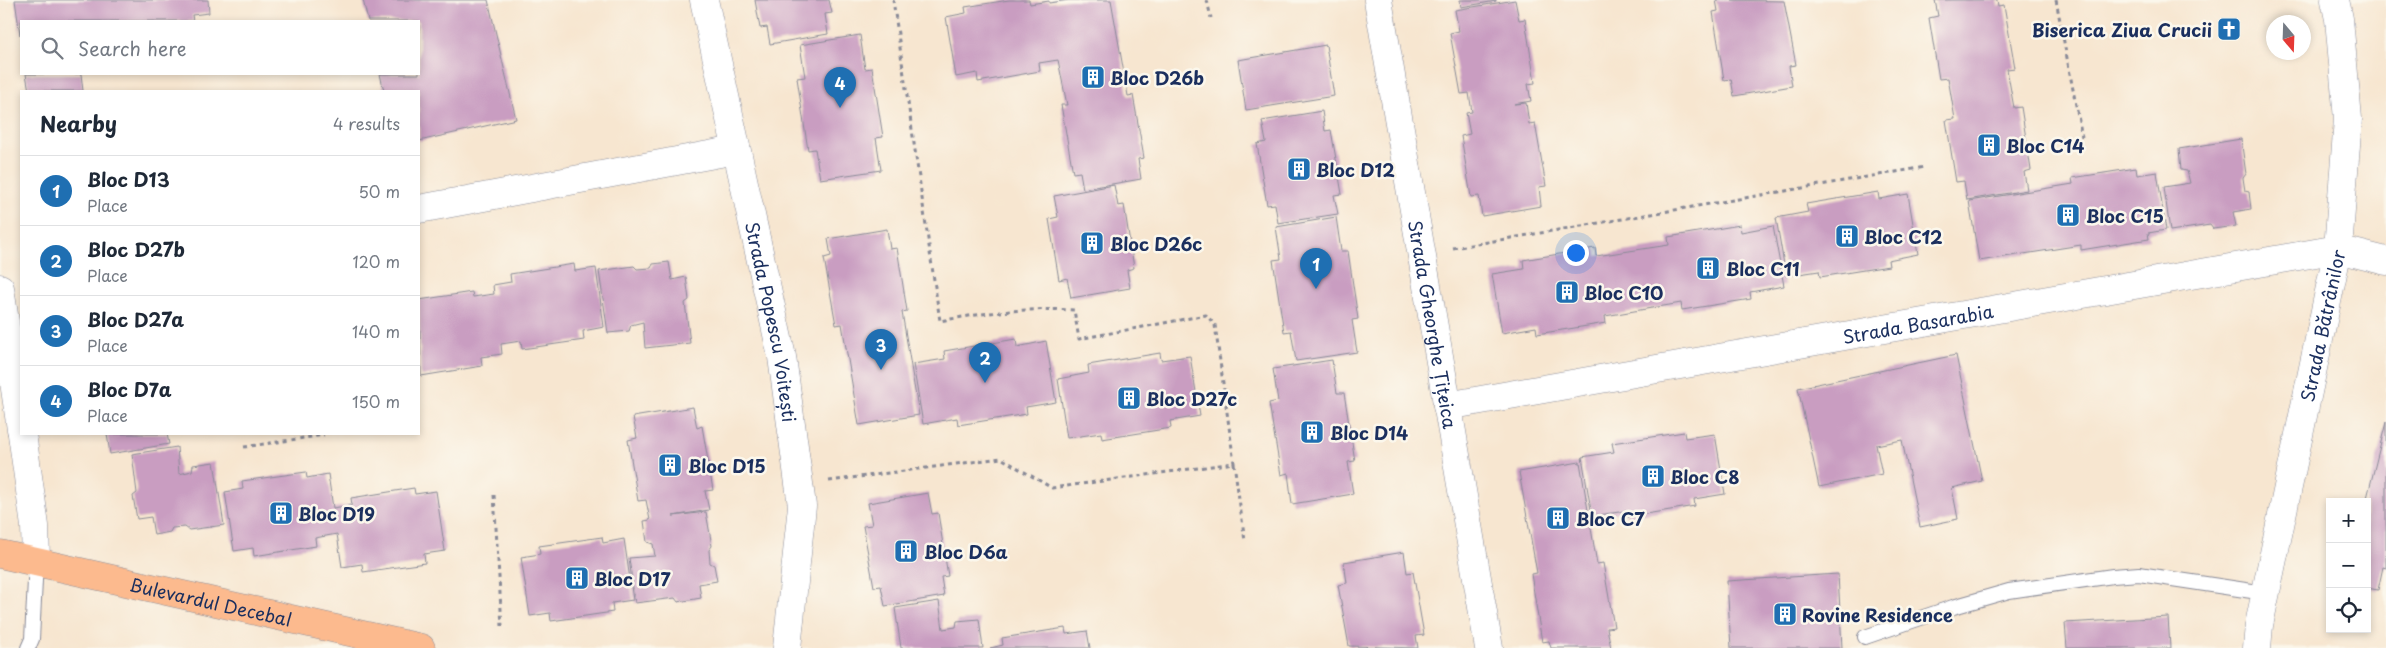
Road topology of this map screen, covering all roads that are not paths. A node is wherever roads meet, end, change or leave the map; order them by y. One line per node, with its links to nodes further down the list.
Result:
1 (704, 0): 4 (street, Strada Popescu Voitești)
2 (1378, 0): 10 (street, Strada Gheorghe Țițeica)
3 (2335, 0): 6 (street, Strada Bătrânilor)
4 (736, 150): 5 (street); 19 (street, Strada Popescu Voitești)
5 (420, 209)
6 (2338, 249): 7 (street, Strada Basarabia); 10 (street, Strada Basarabia); 15 (street, Strada Bătrânilor)
7 (2386, 261)
8 (20, 284): 9 (street)
9 (0, 288): 11 (street)
10 (1447, 406): 20 (street, Strada Gheorghe Țițeica)
11 (20, 422)
12 (22, 435): 14 (street)
13 (0, 554): 14 (main road, Bulevardul Decebal)
14 (36, 561): 17 (lane); 18 (main road, Bulevardul Decebal)
15 (2265, 593): 16 (lane); 21 (street, Strada Bătrânilor)
16 (1865, 637)
17 (28, 648)
18 (421, 648)
19 (787, 648)
20 (1489, 648)
21 (2257, 648)

